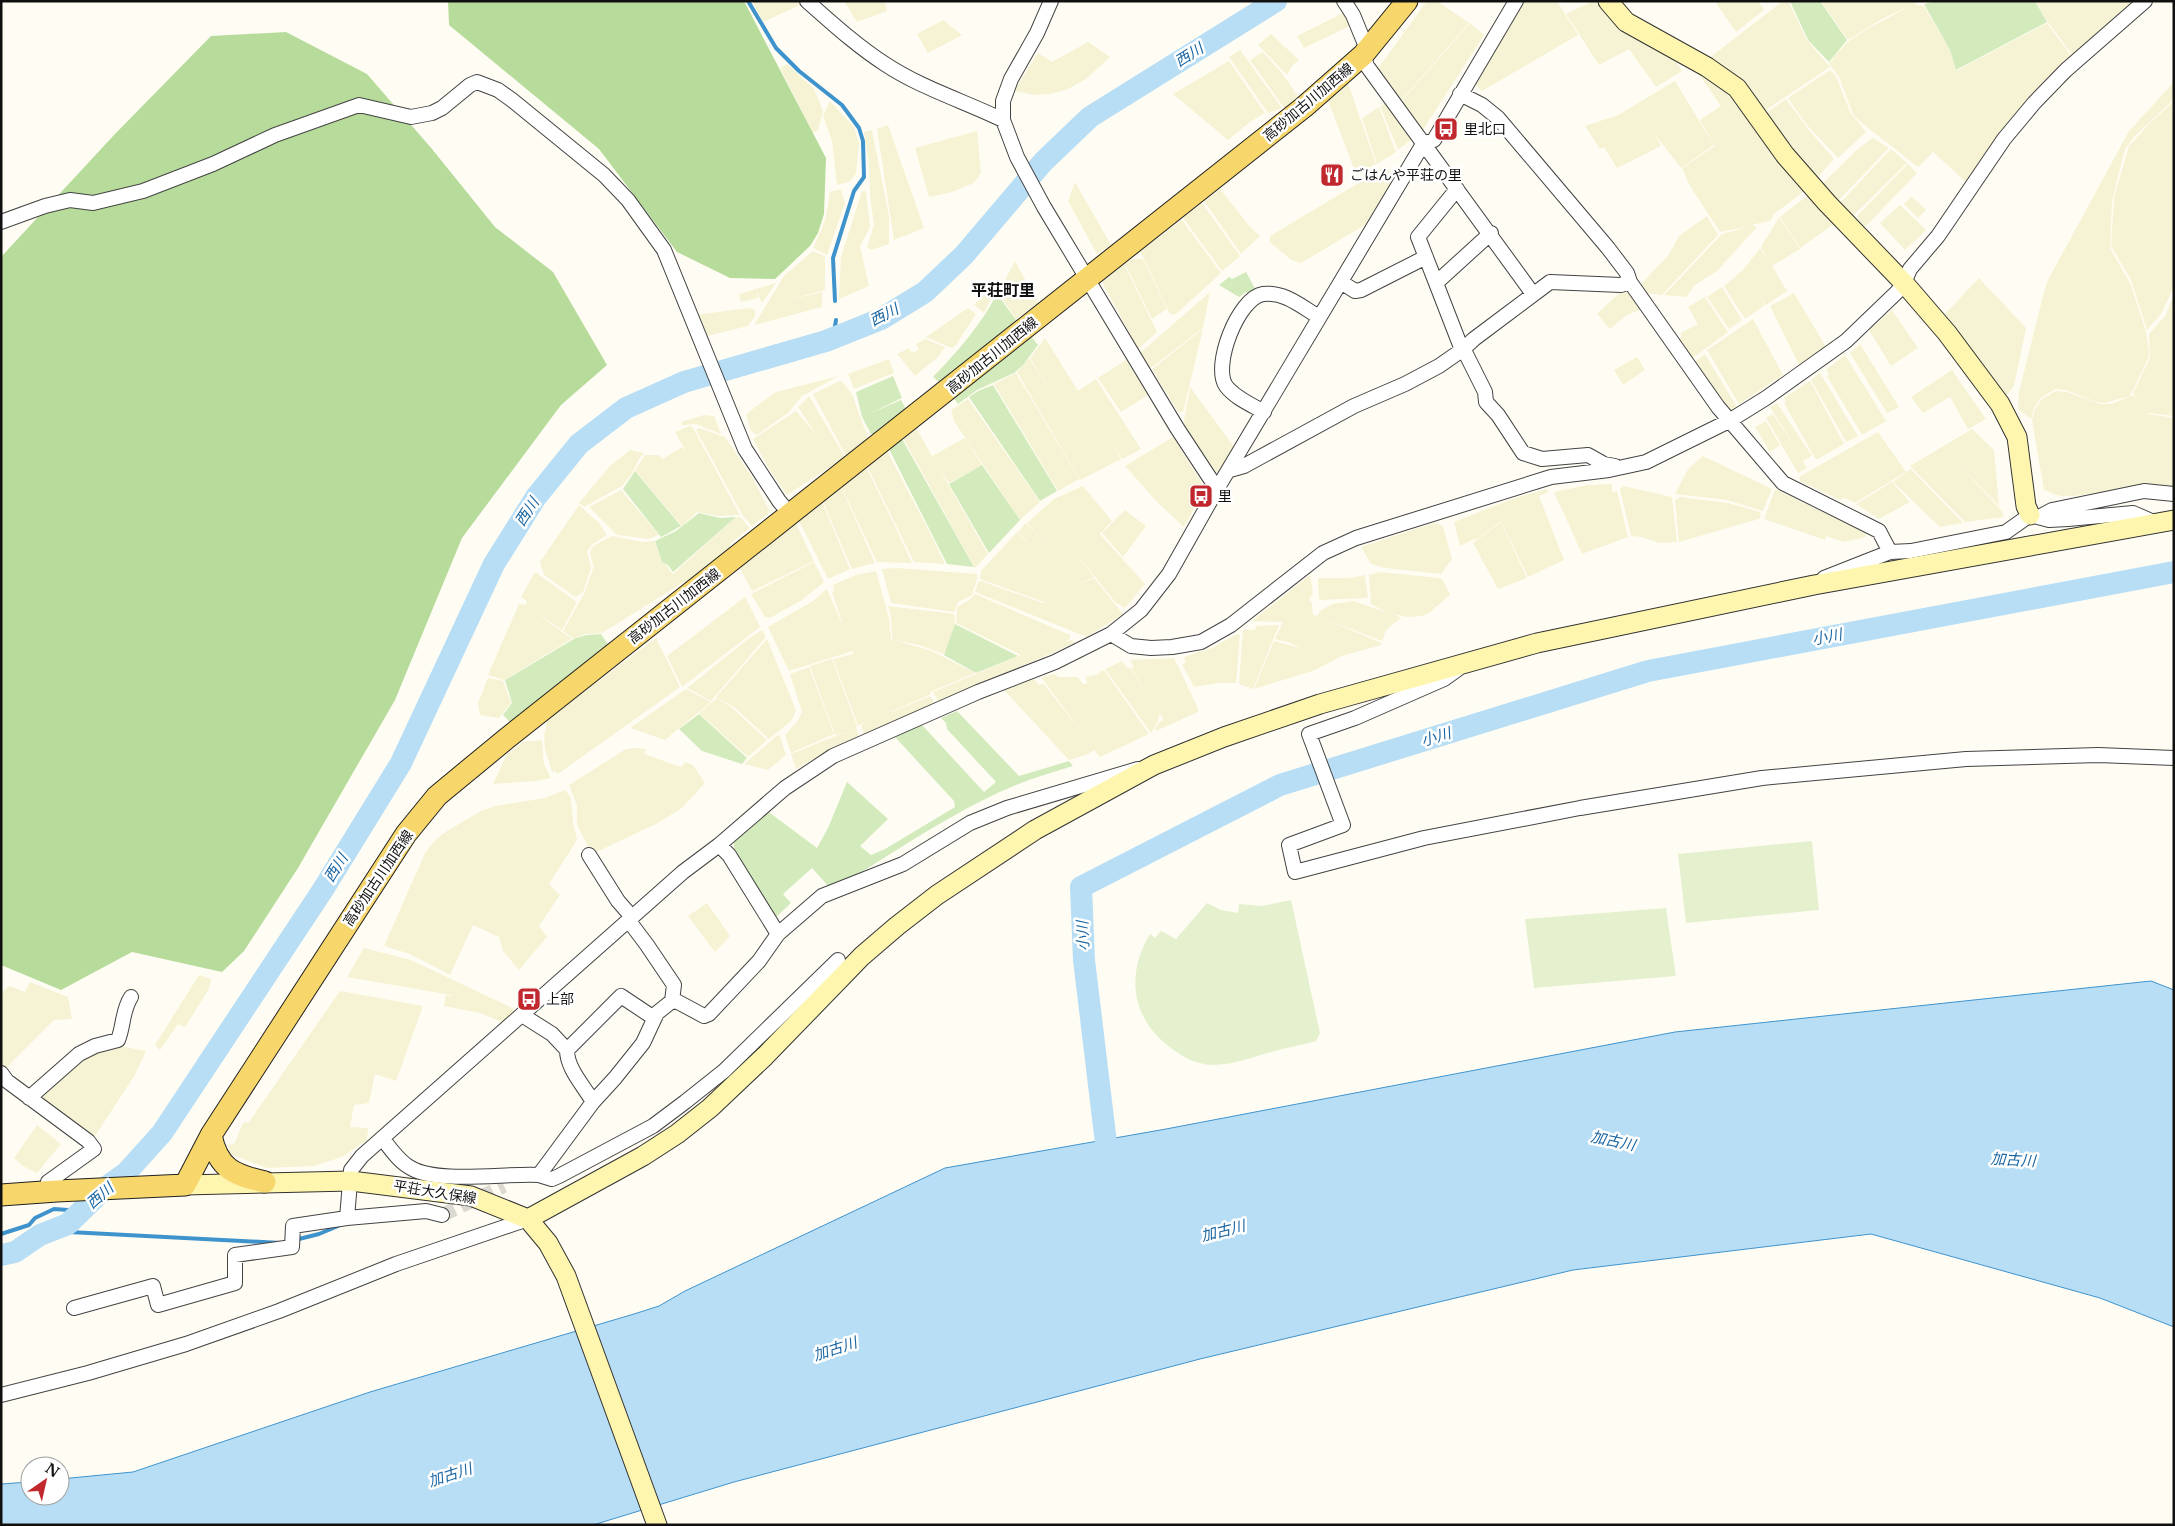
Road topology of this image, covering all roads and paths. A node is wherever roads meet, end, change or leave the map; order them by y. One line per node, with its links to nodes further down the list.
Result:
1 (807, 1): 10 (street)
2 (1051, 1): 10 (street)
3 (1344, 1): 8 (street)
4 (1407, 1): 8 (main road, 高砂加古川加西線)
5 (1516, 1): 9 (street)
6 (1608, 1): 20 (street)
7 (2145, 1): 20 (street)
8 (1365, 52): 11 (street); 16 (main road, 高砂加古川加西線)
9 (1460, 94): 11 (street); 18 (street)
10 (1003, 120): 16 (street)
11 (1423, 144): 12 (street); 17 (street)
12 (1457, 189): 14 (street); 15 (street)
13 (1, 222): 30 (street)
14 (1491, 233): 19 (street); 21 (street)
15 (1426, 257): 17 (street); 19 (street)
16 (1087, 278): 28 (street); 30 (main road, 高砂加古川加西線)
17 (1342, 282): 22 (street)
18 (1630, 282): 21 (street); 25 (street)
19 (1436, 283): 23 (street)
20 (1904, 283): 25 (street); 31 (street)
21 (1533, 294): 23 (street)
22 (1319, 317): 24 (street); 24 (street)
23 (1462, 350): 26 (street); 27 (street)
24 (1264, 412): 27 (street)
25 (1729, 421): 26 (street); 33 (street)
26 (1621, 467): 35 (street)
27 (1230, 470): 28 (street)
28 (1217, 489): 35 (street)
29 (2174, 494): 31 (street)
30 (790, 514): 52 (main road, 高砂加古川加西線)
31 (2035, 516): 32 (street); 33 (street)
32 (2165, 522): 34 (street)
33 (1890, 552): 34 (street)
34 (1814, 585): 36 (street)
35 (1111, 634): 39 (street)
36 (1466, 664): 37 (street); 38 (street)
37 (2174, 758)
38 (1154, 766): 42 (street); 63 (street)
39 (719, 845): 41 (street); 42 (street)
40 (589, 855): 41 (street)
41 (630, 919): 45 (street); 46 (street)
42 (778, 934): 45 (street)
43 (838, 960): 54 (street)
44 (131, 997): 50 (street)
45 (672, 1001): 47 (street)
46 (522, 1015): 48 (street); 53 (street)
47 (654, 1018): 48 (street); 51 (street)
48 (567, 1050): 51 (street)
49 (1, 1073): 50 (street)
50 (29, 1098): 59 (street)
51 (593, 1102): 54 (street)
52 (210, 1135): 56 (main road); 57 (main road, 高砂加古川加西線)
53 (382, 1138): 54 (street); 55 (street)
54 (532, 1174): 58 (street)
55 (351, 1181): 56 (street, 平荘大久保線); 62 (street); 63 (street, 平荘大久保線)
56 (265, 1182): 57 (street, 平荘大久保線)
57 (184, 1185): 59 (main road)
58 (504, 1186)
59 (54, 1191): 60 (main road)
60 (1, 1195)
61 (442, 1215): 62 (street)
62 (347, 1218): 64 (street)
63 (531, 1222): 65 (street); 66 (street, 平荘大久保線)
64 (74, 1308)
65 (1, 1395)
66 (656, 1525)

